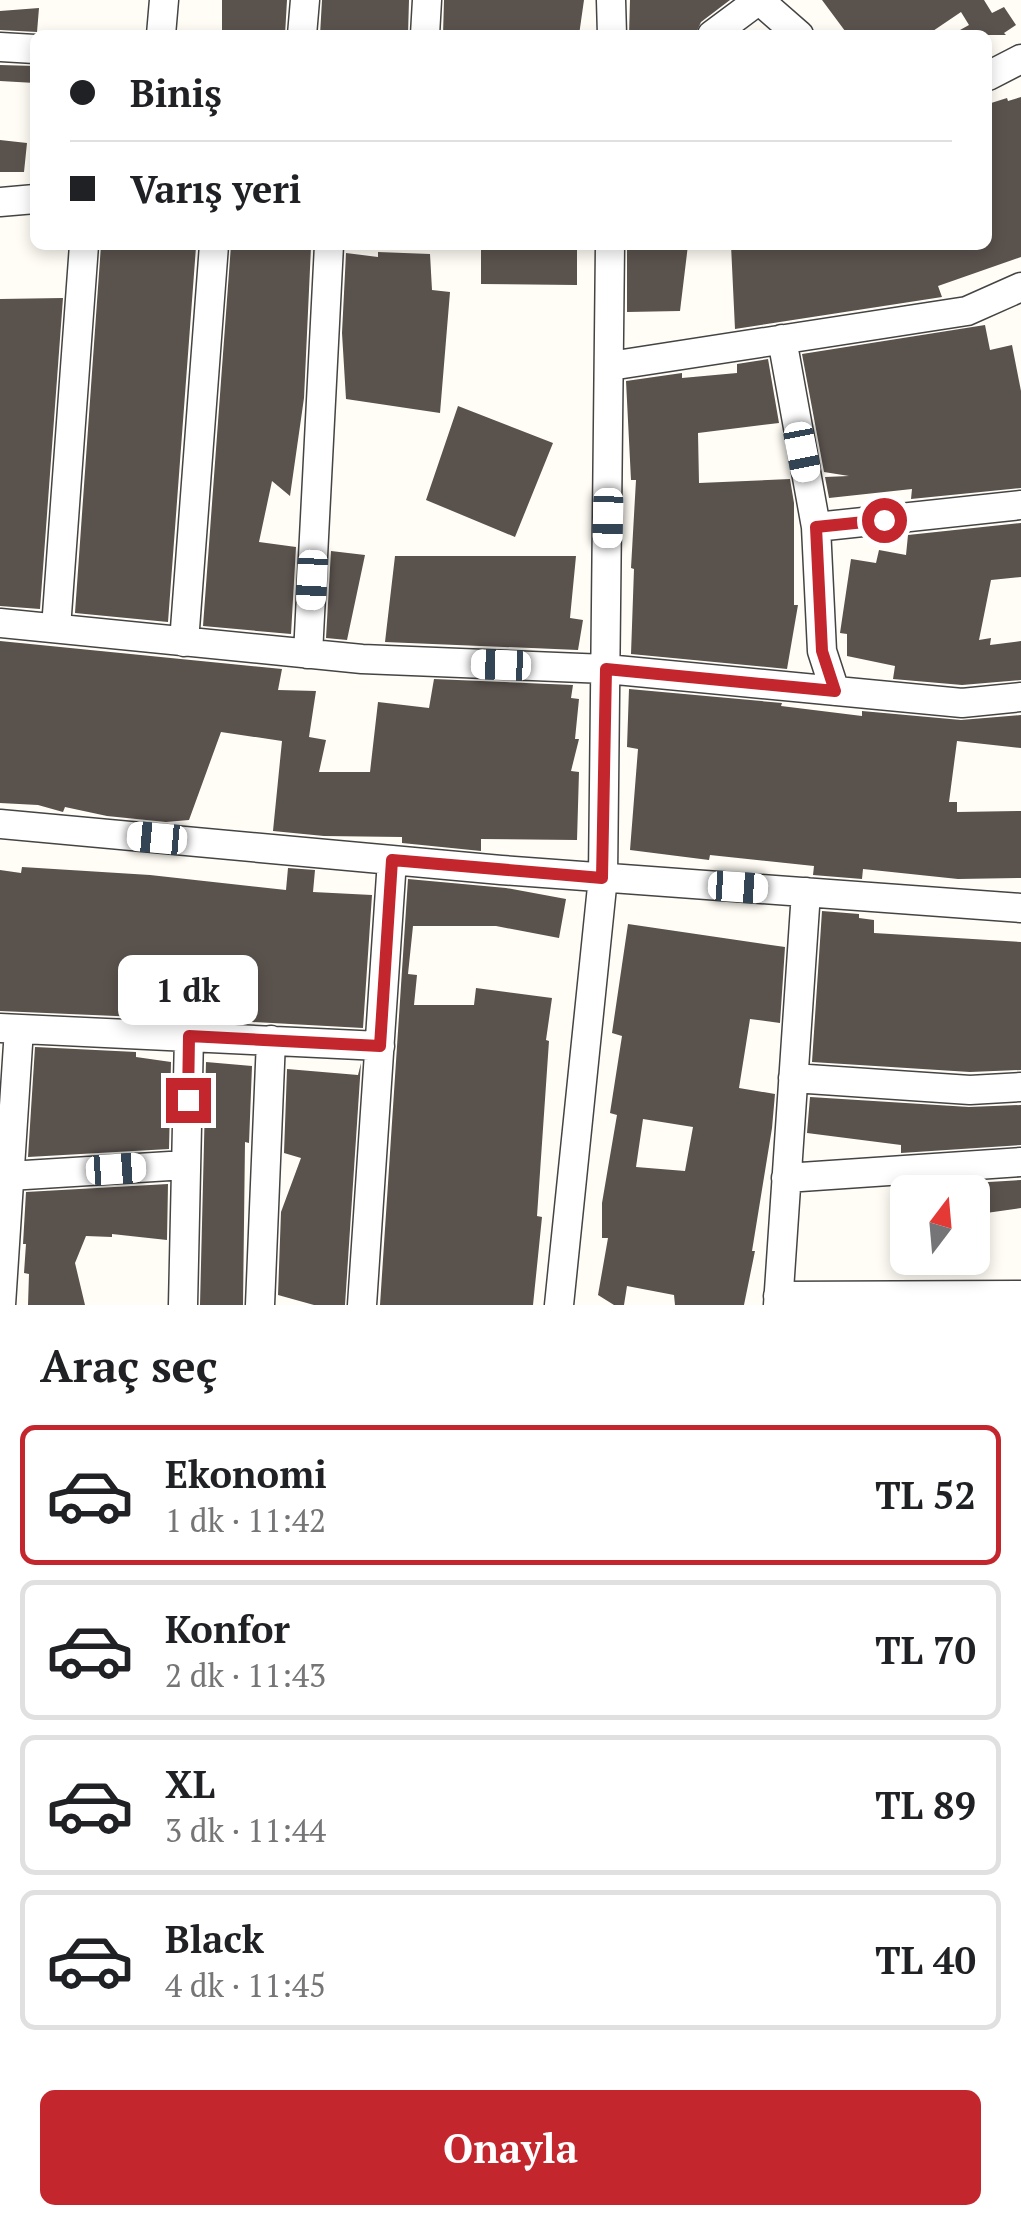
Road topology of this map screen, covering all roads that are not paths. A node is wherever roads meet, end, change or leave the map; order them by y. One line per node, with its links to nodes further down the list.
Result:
1 (164, 0): 5 (street)
2 (305, 0): 6 (street)
3 (426, 0): 7 (street)
4 (611, 0): 8 (street)
5 (161, 30)
6 (302, 30)
7 (425, 30)
8 (612, 30)
9 (719, 30): 10 (street)
10 (793, 30)
11 (0, 47): 12 (street)
12 (30, 49)
13 (1021, 59): 14 (street)
14 (992, 74)
15 (30, 199): 16 (street)
16 (0, 202)
17 (84, 250): 27 (street)
18 (214, 250): 28 (street)
19 (329, 250): 29 (street)
20 (610, 250): 23 (street)
21 (1021, 287): 22 (street)
22 (782, 339): 23 (street); 25 (street)
23 (610, 366): 30 (street)
24 (1021, 506): 25 (street)
25 (816, 527): 31 (street)
26 (0, 623): 27 (street)
27 (56, 628): 28 (street)
28 (184, 642): 29 (street)
29 (308, 654): 30 (street)
30 (606, 669): 31 (street); 35 (street)
31 (835, 691): 32 (street)
32 (1021, 697)
33 (0, 824): 34 (street)
34 (392, 860): 35 (street); 41 (street)
35 (602, 878): 36 (street); 54 (street)
36 (806, 892): 37 (street); 42 (street)
37 (1021, 908)
38 (9, 1028): 39 (street); 46 (street)
39 (189, 1036): 40 (street); 45 (street)
40 (271, 1040): 41 (street); 52 (street)
41 (380, 1046): 53 (street)
42 (793, 1078): 43 (street); 47 (street)
43 (1021, 1087)
44 (1021, 1162): 47 (street)
45 (186, 1165): 46 (street); 51 (street)
46 (9, 1176): 50 (street)
47 (786, 1178): 49 (street)
48 (1021, 1295): 49 (street)
49 (778, 1300)
50 (1, 1305)
51 (183, 1305)
52 (260, 1305)
53 (362, 1305)
54 (559, 1305)

